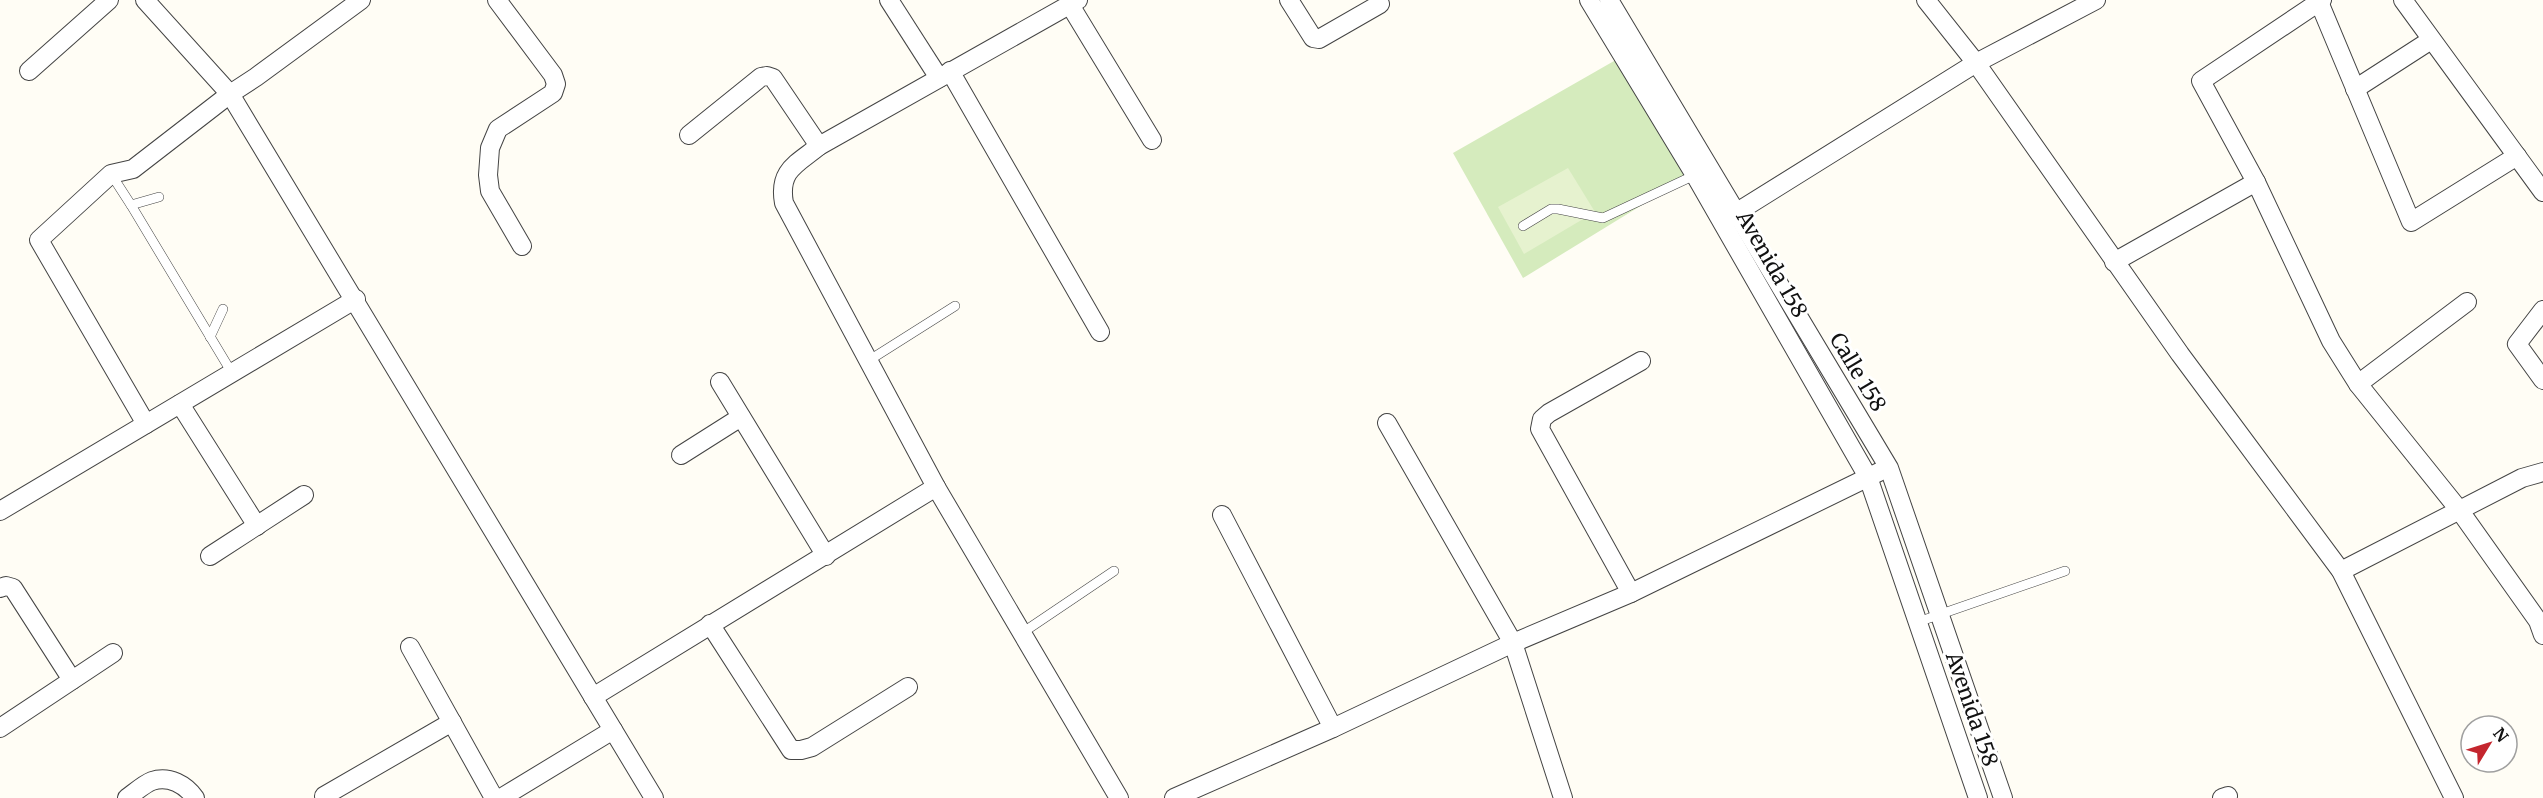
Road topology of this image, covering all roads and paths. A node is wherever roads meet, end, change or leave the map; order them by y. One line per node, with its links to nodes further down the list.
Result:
1 (109, 0): 17 (street)
2 (145, 0): 20 (street)
3 (361, 0): 20 (street)
4 (497, 0): 33 (street)
5 (889, 0): 18 (street)
6 (1289, 0): 14 (street)
7 (1589, 0): 26 (street, Avenida 158)
8 (1609, 0): 31 (street, Calle 158)
9 (1926, 0): 16 (street)
10 (2403, 0): 15 (street)
11 (2320, 1): 19 (street); 27 (street)
12 (1074, 2): 18 (street); 22 (street)
13 (2087, 3): 16 (street)
14 (1380, 4)
15 (2431, 40): 19 (street); 24 (street)
16 (1976, 63): 31 (street); 34 (street)
17 (29, 71)
18 (944, 75): 23 (street); 40 (street)
19 (2355, 89): 24 (street)
20 (230, 94): 25 (street); 35 (street)
21 (689, 135): 23 (street)
22 (1152, 140)
23 (819, 146): 42 (street)
24 (2517, 156): 28 (street)
25 (111, 174): 30 (lane); 51 (street)
26 (1695, 174): 31 (street, Avenida 158); 32 (lane)
27 (2256, 182): 34 (street); 47 (street)
28 (2543, 192)
29 (159, 197): 30 (lane)
30 (132, 205): 41 (lane)
31 (1729, 218): 53 (street, Calle 158); 55 (street, Avenida 158)
32 (1523, 226)
33 (522, 246)
34 (2114, 262): 66 (street)
35 (356, 299): 44 (street); 79 (street)
36 (2467, 302): 47 (street)
37 (955, 306): 42 (lane)
38 (223, 309): 41 (lane)
39 (2543, 310): 45 (street)
40 (1100, 332)
41 (210, 337): 44 (lane)
42 (868, 361): 56 (street)
43 (1641, 361): 68 (street)
44 (232, 373): 48 (street)
45 (2543, 380)
46 (720, 382): 49 (street)
47 (2358, 384): 59 (street)
48 (180, 404): 51 (street); 61 (street)
49 (741, 417): 52 (street); 63 (street)
50 (1387, 423): 74 (street)
51 (146, 424): 58 (street)
52 (681, 455)
53 (1889, 468): 55 (street); 69 (street, Calle 158)
54 (2543, 472): 59 (street)
55 (1868, 477): 68 (street); 70 (street, Avenida 158)
56 (936, 487): 63 (street); 72 (street)
57 (304, 495): 61 (street)
58 (0, 511)
59 (2460, 511): 66 (street); 73 (street)
60 (1222, 515): 82 (street)
61 (257, 526): 62 (street)
62 (210, 555)
63 (826, 556): 71 (street)
64 (1114, 571): 72 (lane)
65 (2065, 571): 69 (lane)
66 (2342, 571): 96 (street)
67 (0, 588): 77 (street)
68 (1631, 593): 74 (street)
69 (1940, 615): 70 (lane); 95 (street, Calle 158)
70 (1918, 622): 94 (street, Avenida 158)
71 (710, 624): 78 (street); 79 (street)
72 (1022, 633): 91 (street)
73 (2543, 635)
74 (1513, 643): 82 (street); 93 (street)
75 (410, 646): 81 (street)
76 (113, 653): 77 (street)
77 (72, 680): 80 (street)
78 (908, 687)
79 (593, 697): 83 (street)
80 (2, 722)
81 (452, 722): 87 (street); 88 (street)
82 (1334, 728): 84 (street)
83 (613, 730): 89 (street); 90 (street)
84 (1203, 792): 92 (street)
85 (127, 798): 86 (street)
86 (195, 798)
87 (326, 798)
88 (494, 798)
89 (501, 798)
90 (654, 798)
91 (1119, 798)
92 (1174, 798)
93 (1563, 798)
94 (1978, 798)
95 (2003, 798)
96 (2454, 798)

